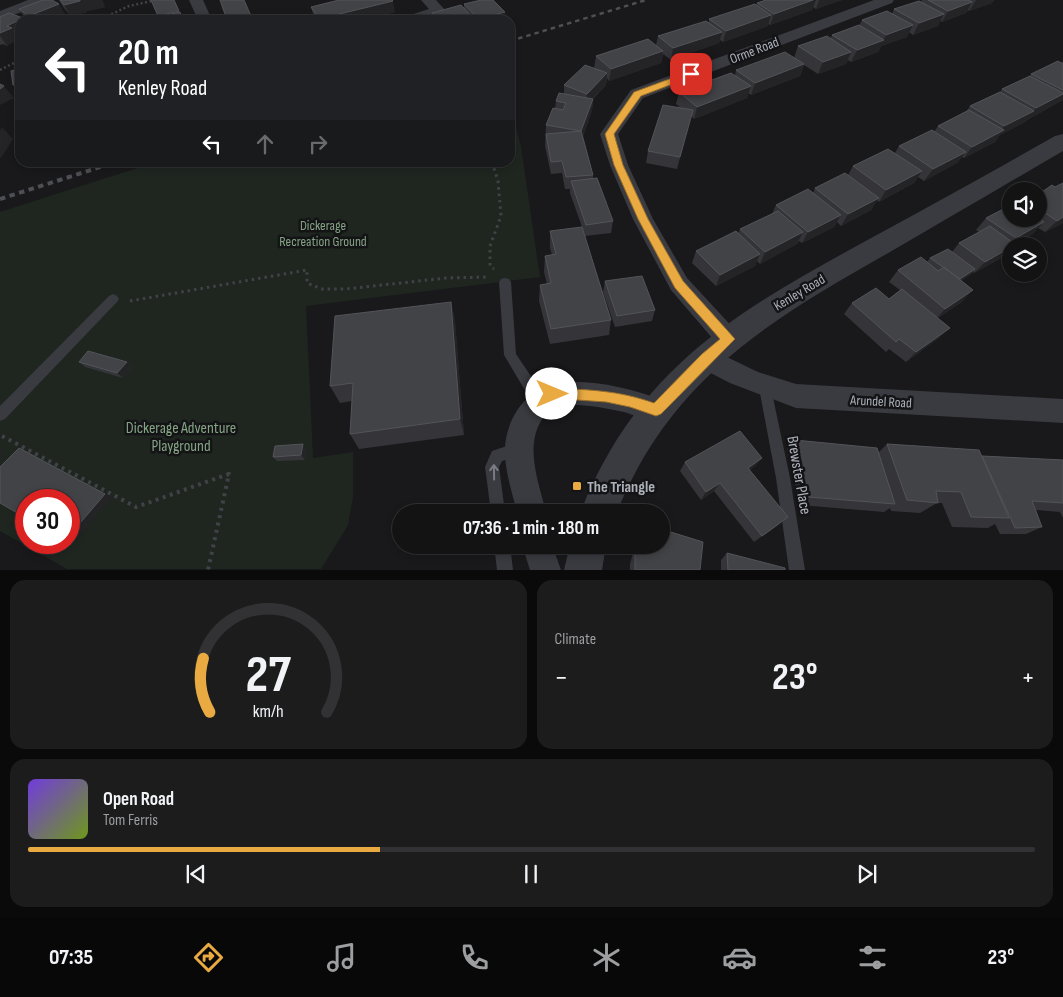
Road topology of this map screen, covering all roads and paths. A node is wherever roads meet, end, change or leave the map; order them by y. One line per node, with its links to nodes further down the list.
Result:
1 (41, 0): 9 (street)
2 (156, 0): 6 (path)
3 (196, 0): 7 (street)
4 (428, 0): 8 (street)
5 (887, 0): 16 (street, Orme Road)
6 (110, 15)
7 (203, 15)
8 (426, 15)
9 (0, 16)
10 (15, 62): 11 (path)
11 (0, 70)
12 (1059, 147): 16 (street, Kenley Road)
13 (494, 167): 14 (path)
14 (503, 279): 15 (path); 19 (lane)
15 (110, 302): 22 (lane)
16 (728, 339): 17 (street, Kenley Road)
17 (706, 358): 18 (street, Arundel Road); 20 (street, Kenley Road)
18 (765, 388): 21 (street, Arundel Road); 35 (lane, Brewster Place)
19 (541, 400): 20 (street); 24 (street)
20 (656, 410): 27 (street, Kenley Road)
21 (1063, 411)
22 (0, 415)
23 (2, 436): 31 (path)
24 (519, 449): 25 (lane, one-way to 24); 26 (street)
25 (497, 504)
26 (529, 504)
27 (602, 504)
28 (503, 554): 32 (lane)
29 (540, 554): 33 (street)
30 (587, 554): 34 (street)
31 (208, 570)
32 (505, 570)
33 (546, 570)
34 (584, 570)
35 (797, 570)

